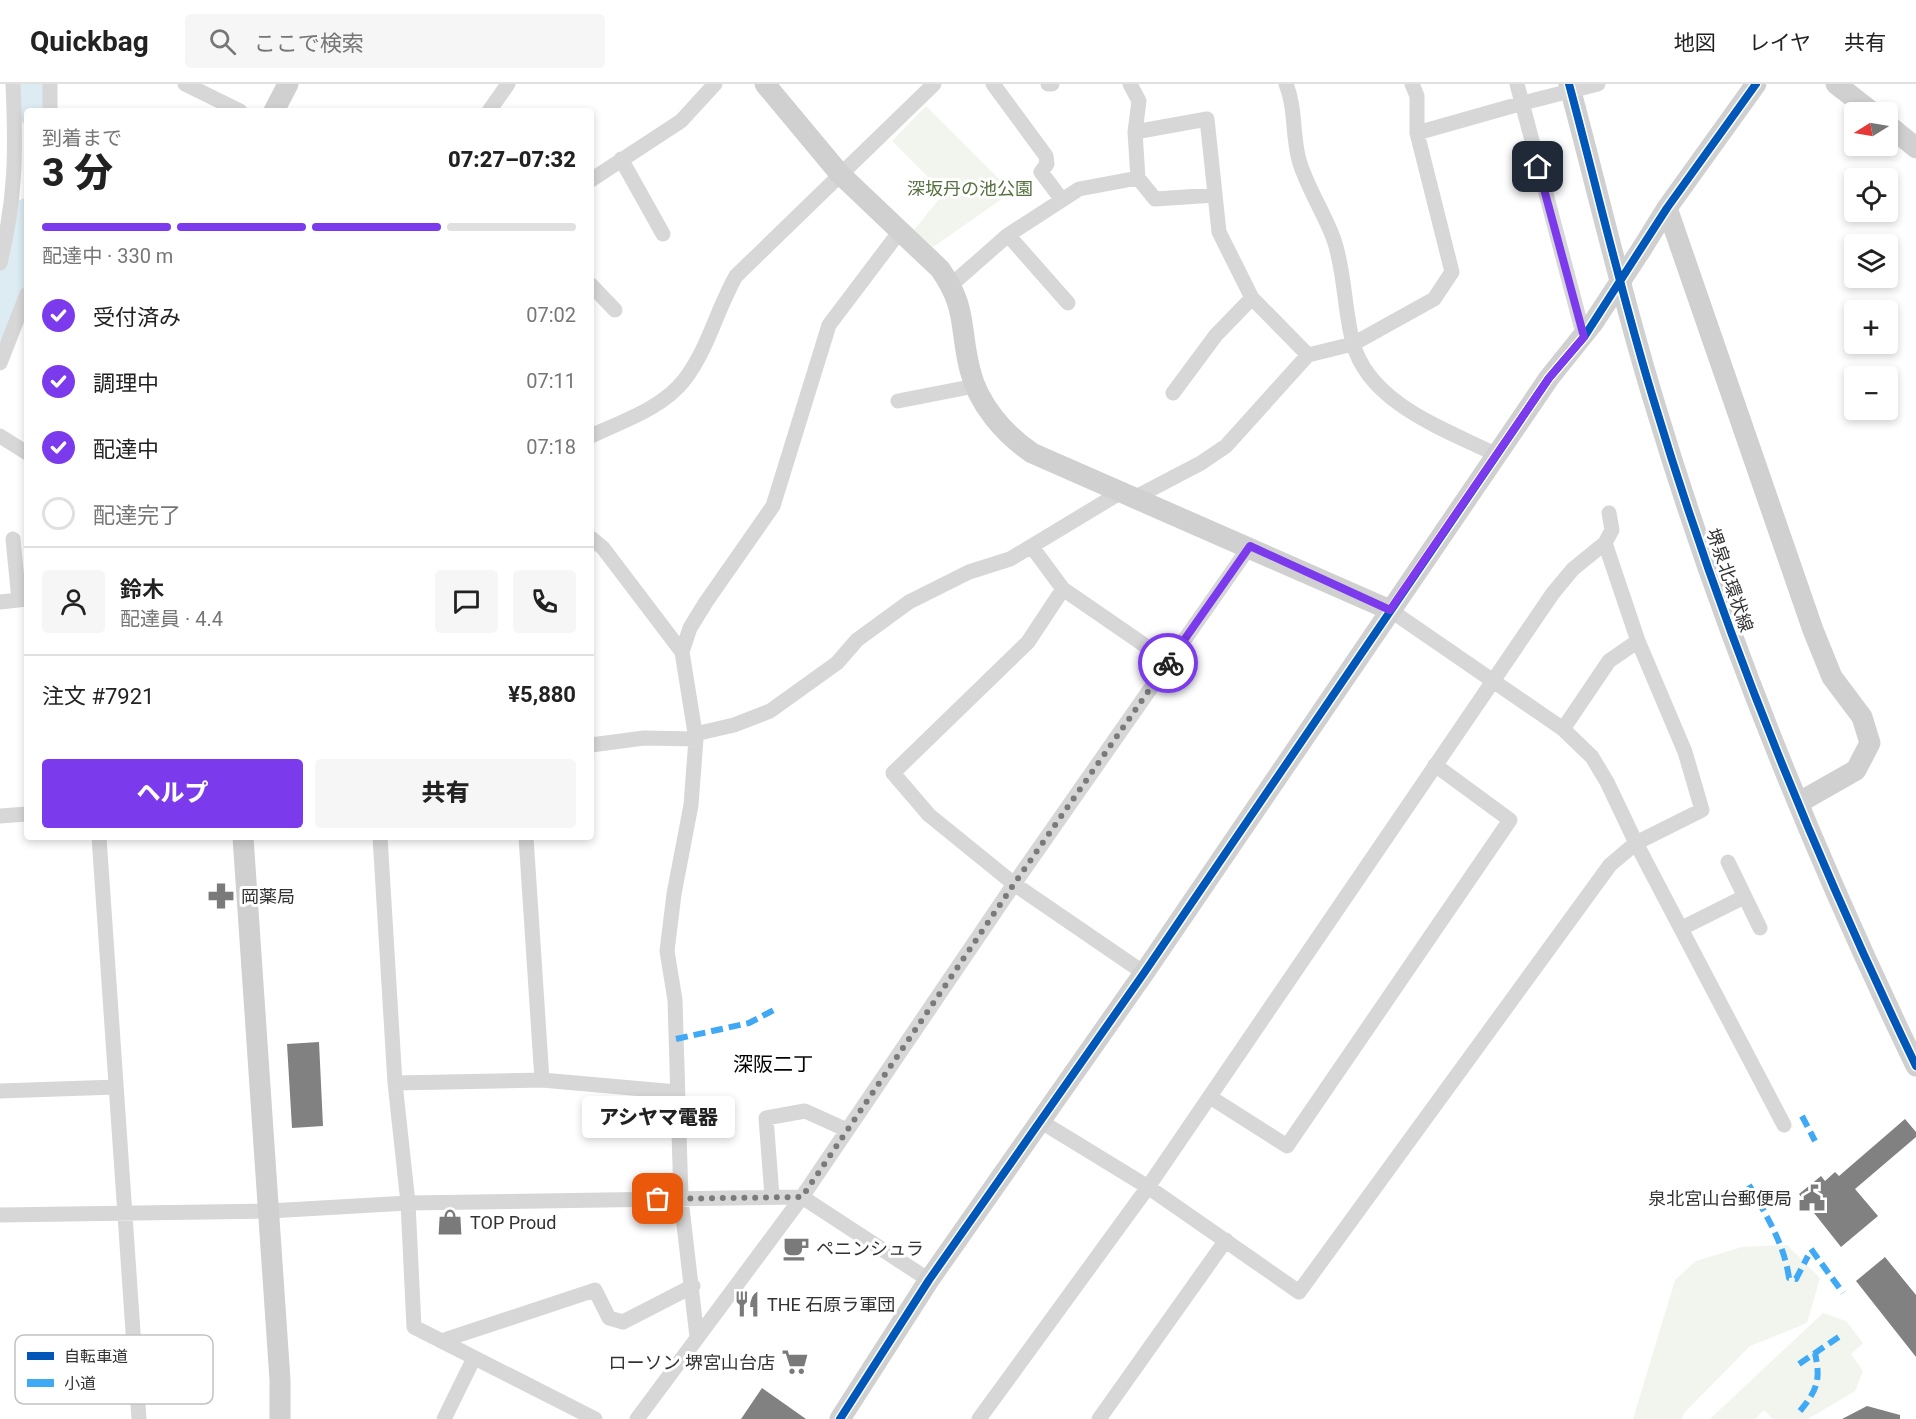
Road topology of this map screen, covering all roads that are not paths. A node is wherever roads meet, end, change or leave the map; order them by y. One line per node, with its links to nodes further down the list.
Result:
1 (13, 84): 28 (street)
2 (50, 84): 20 (street)
3 (185, 84): 21 (street)
4 (288, 84): 22 (street)
5 (508, 84): 23 (street)
6 (715, 84): 29 (street)
7 (934, 84): 30 (street)
8 (993, 84): 34 (street)
9 (1130, 84): 25 (street)
10 (1286, 84): 47 (street)
11 (1412, 84): 26 (street)
12 (1517, 84): 19 (street)
13 (1569, 84): 76 (street, 堺泉北環状線)
14 (1598, 84): 19 (street, bridge)
15 (1756, 84): 35 (street)
16 (1836, 84): 18 (street)
17 (770, 86): 30 (street)
18 (1859, 102)
19 (1523, 103): 26 (street); 46 (street)
20 (50, 108)
21 (234, 108)
22 (276, 108)
23 (491, 108)
24 (1898, 131): 27 (street)
25 (1135, 132): 32 (street); 33 (street)
26 (1417, 133): 47 (street)
27 (1914, 141)
28 (8, 144): 39 (street)
29 (621, 159): 31 (street); 37 (street)
30 (840, 174): 36 (street); 54 (street)
31 (594, 178)
32 (1138, 178): 33 (street); 34 (street)
33 (1215, 195): 42 (street)
34 (1062, 200): 38 (street)
35 (1667, 208): 46 (street, bridge); 76 (street)
36 (900, 231): 40 (street); 69 (street)
37 (663, 234)
38 (1008, 235): 40 (street); 44 (street)
39 (0, 263)
40 (951, 285): 50 (street)
41 (594, 288): 45 (street)
42 (1252, 298): 48 (street); 51 (street)
43 (24, 302): 49 (street)
44 (1068, 303)
45 (615, 310)
46 (1589, 330): 56 (street)
47 (1353, 344): 48 (street); 56 (street)
48 (1308, 355): 57 (street)
49 (0, 363)
50 (975, 386): 52 (street); 57 (street)
51 (1173, 393)
52 (898, 401)
53 (0, 435): 55 (street)
54 (594, 435)
55 (24, 451)
56 (1497, 454): 67 (street)
57 (1129, 494): 62 (street); 63 (street)
58 (1609, 513): 61 (street)
59 (13, 539): 65 (street)
60 (594, 540): 69 (street)
61 (1605, 543): 68 (street); 71 (street)
62 (1250, 546): 67 (street); 70 (street)
63 (1032, 547): 64 (street); 73 (street)
64 (1063, 589): 70 (street); 85 (street)
65 (23, 600): 66 (street)
66 (0, 602)
67 (1390, 610): 71 (street); 89 (street)
68 (1638, 641): 72 (street); 83 (street)
69 (682, 652): 73 (street)
70 (1169, 662): 85 (street)
71 (1493, 682): 72 (street); 75 (street)
72 (1563, 729): 83 (street)
73 (696, 736): 74 (street); 96 (street)
74 (594, 746)
75 (1435, 765): 97 (street); 97 (street)
76 (1798, 803): 90 (street, 堺泉北環状線)
77 (24, 814): 78 (street)
78 (0, 816)
79 (99, 840): 94 (street)
80 (243, 840): 106 (street)
81 (380, 840): 92 (street)
82 (526, 840): 91 (street)
83 (1636, 843): 87 (street); 109 (street)
84 (1728, 862): 86 (street)
85 (1014, 884): 89 (street); 100 (street)
86 (1744, 897): 87 (street); 88 (street)
87 (1682, 928): 99 (street)
88 (1760, 928)
89 (1144, 973): 98 (street)
90 (1916, 1066)
91 (542, 1080): 92 (street); 96 (street)
92 (395, 1083): 105 (street)
93 (0, 1084): 95 (street)
94 (116, 1087): 95 (street); 108 (street)
95 (0, 1091)
96 (677, 1092): 104 (street)
97 (1210, 1097): 101 (street)
98 (1040, 1121): 101 (street); 110 (street)
99 (1784, 1125)
100 (847, 1130): 102 (street); 103 (street)
101 (1148, 1187): 109 (street); 123 (street)
102 (772, 1196): 103 (street); 104 (street)
103 (802, 1197): 110 (street); 113 (street)
104 (681, 1199): 105 (street); 111 (street)
105 (408, 1203): 106 (street); 114 (street)
106 (268, 1211): 108 (street); 118 (street)
107 (0, 1215): 108 (street)
108 (124, 1215): 112 (street)
109 (1226, 1240): 124 (street)
110 (928, 1280): 122 (street)
111 (693, 1286): 113 (street); 114 (street)
112 (133, 1335)
113 (698, 1338): 121 (street)
114 (441, 1341): 115 (street)
115 (474, 1358): 119 (street); 120 (street)
116 (138, 1404): 117 (street)
117 (139, 1419)
118 (280, 1419)
119 (444, 1419)
120 (595, 1419)
121 (637, 1419)
122 (840, 1419)
123 (979, 1419)
124 (1099, 1419)

